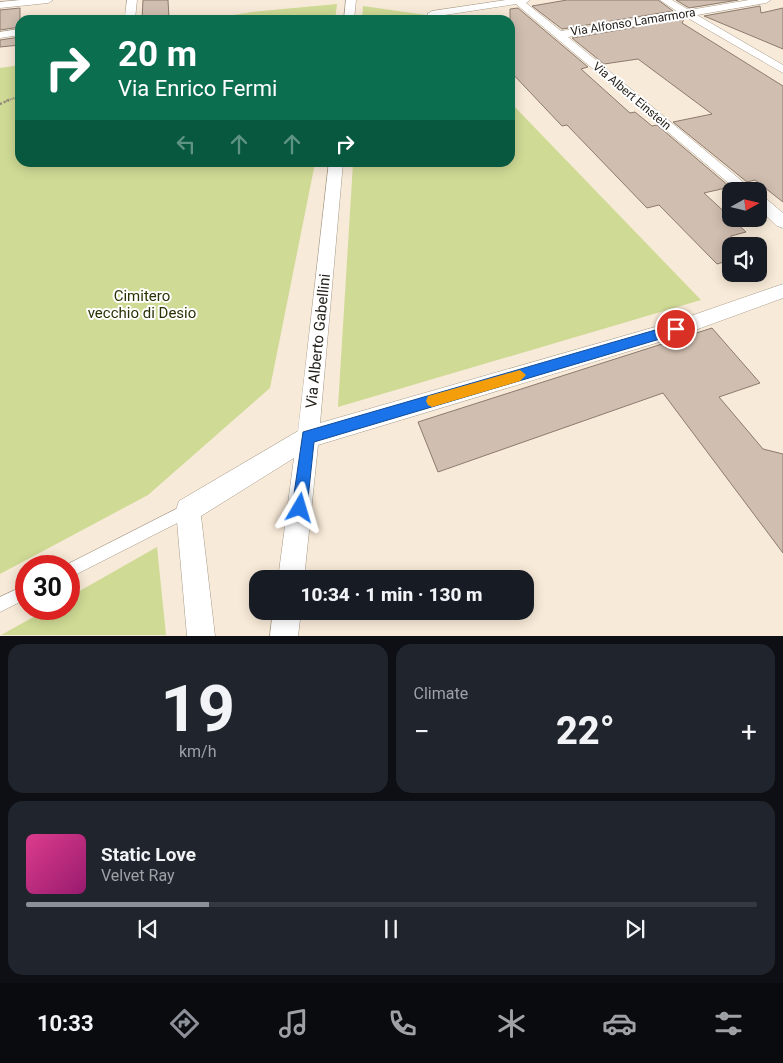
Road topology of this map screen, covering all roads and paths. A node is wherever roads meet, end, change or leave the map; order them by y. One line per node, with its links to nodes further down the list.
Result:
1 (48, 0): 7 (street)
2 (132, 0): 10 (street)
3 (351, 0): 11 (street)
4 (520, 0): 9 (street); 13 (street, Via Albert Einstein)
5 (665, 0): 8 (street)
6 (766, 0): 8 (street, Via Alfonso Lamarmora)
7 (0, 5)
8 (688, 13): 13 (street, Via Alfonso Lamarmora); 15 (street)
9 (432, 14)
10 (130, 15)
11 (349, 15)
12 (15, 33): 14 (street)
13 (559, 34): 19 (street, Via Albert Einstein)
14 (0, 35)
15 (783, 70)
16 (15, 98): 17 (path)
17 (0, 104)
18 (335, 167): 23 (street, Via Alberto Gabellini)
19 (736, 182)
20 (768, 209): 21 (street)
21 (783, 222)
22 (783, 291): 23 (street)
23 (308, 437): 24 (street); 26 (street, Via Alberto Gabellini)
24 (188, 510): 25 (lane); 30 (street)
25 (80, 565)
26 (292, 570)
27 (15, 598): 28 (lane)
28 (0, 605)
29 (286, 620): 31 (street)
30 (201, 636)
31 (284, 636)

